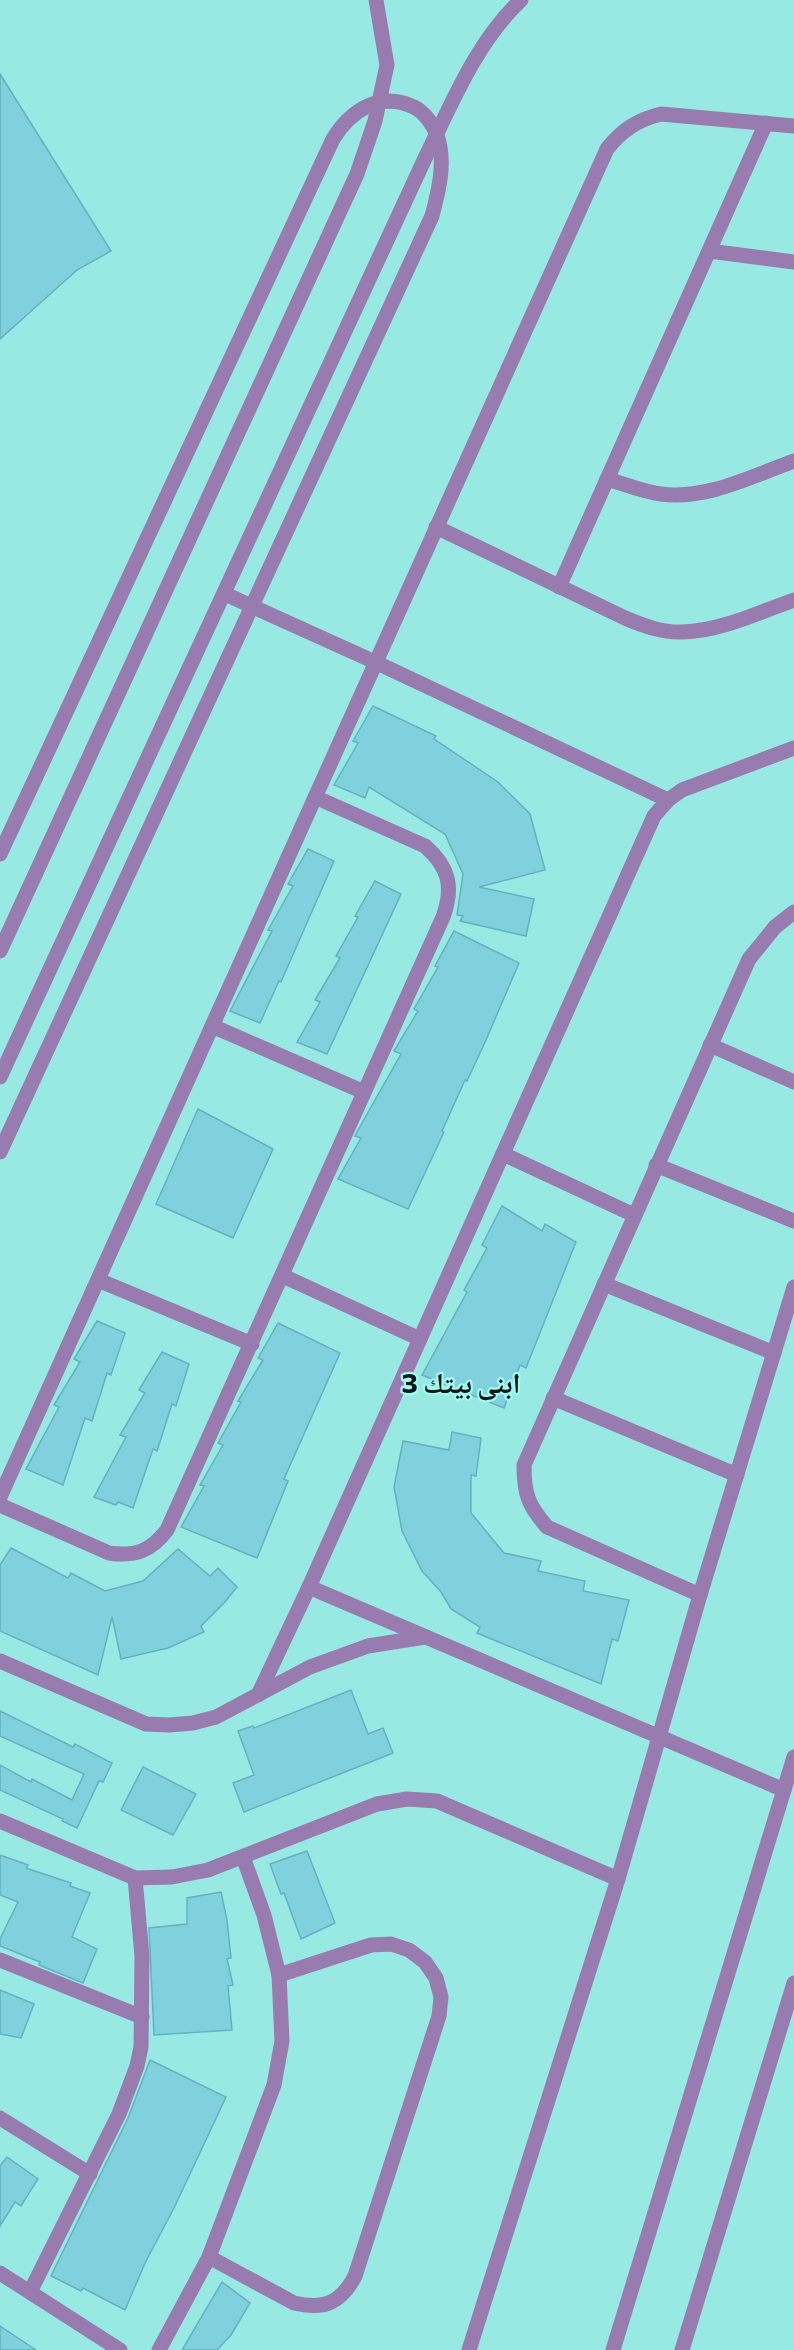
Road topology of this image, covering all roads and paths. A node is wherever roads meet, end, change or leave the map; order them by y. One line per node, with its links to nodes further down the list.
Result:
1 (376, 0): 3 (street)
2 (521, 0): 6 (street)
3 (379, 101): 6 (street); 20 (street); 22 (street)
4 (766, 123): 5 (street); 7 (street); 11 (street)
5 (794, 126)
6 (437, 135): 13 (street); 15 (street)
7 (709, 251): 8 (street); 10 (street)
8 (794, 262)
9 (794, 461): 10 (street)
10 (608, 478): 12 (street)
11 (436, 527): 12 (street); 16 (street)
12 (559, 586): 14 (street)
13 (225, 594): 15 (street); 25 (street)
14 (794, 600)
15 (252, 606): 16 (street); 28 (street)
16 (375, 662): 18 (street); 19 (street)
17 (794, 748): 19 (street)
18 (315, 797): 23 (street); 27 (street)
19 (668, 801): 29 (street)
20 (0, 854)
21 (794, 912): 24 (street)
22 (0, 951)
23 (212, 1026): 27 (street); 34 (street)
24 (710, 1045): 26 (street); 30 (street)
25 (0, 1077)
26 (794, 1082)
27 (364, 1092): 33 (street)
28 (0, 1152)
29 (503, 1154): 31 (street); 37 (street)
30 (656, 1165): 31 (street); 32 (street)
31 (634, 1215): 35 (street)
32 (794, 1221)
33 (283, 1276): 37 (street); 38 (street)
34 (98, 1280): 38 (street); 42 (street)
35 (604, 1284): 39 (street); 40 (street)
36 (794, 1287): 39 (street)
37 (420, 1339): 44 (street)
38 (252, 1344): 43 (street)
39 (774, 1353): 41 (street)
40 (553, 1398): 41 (street); 45 (street)
41 (737, 1475): 45 (street)
42 (0, 1497)
43 (0, 1505)
44 (309, 1587): 46 (street); 48 (street)
45 (700, 1595): 49 (street)
46 (426, 1637): 48 (street); 49 (street)
47 (0, 1661): 48 (street)
48 (258, 1695)
49 (659, 1737): 51 (street); 55 (street)
50 (794, 1757): 51 (street)
51 (784, 1790): 68 (street)
52 (0, 1821): 54 (street)
53 (243, 1857): 54 (street); 55 (street); 57 (street)
54 (135, 1878): 59 (street)
55 (618, 1879): 67 (street)
56 (0, 1960): 59 (street)
57 (279, 1975): 62 (street); 62 (street)
58 (794, 1983): 69 (street)
59 (142, 2017): 61 (street)
60 (0, 2118): 61 (street)
61 (90, 2174): 64 (street)
62 (209, 2257): 66 (street)
63 (0, 2273): 64 (street)
64 (30, 2292): 65 (street)
65 (120, 2350)
66 (159, 2350)
67 (470, 2350)
68 (613, 2350)
69 (682, 2350)

